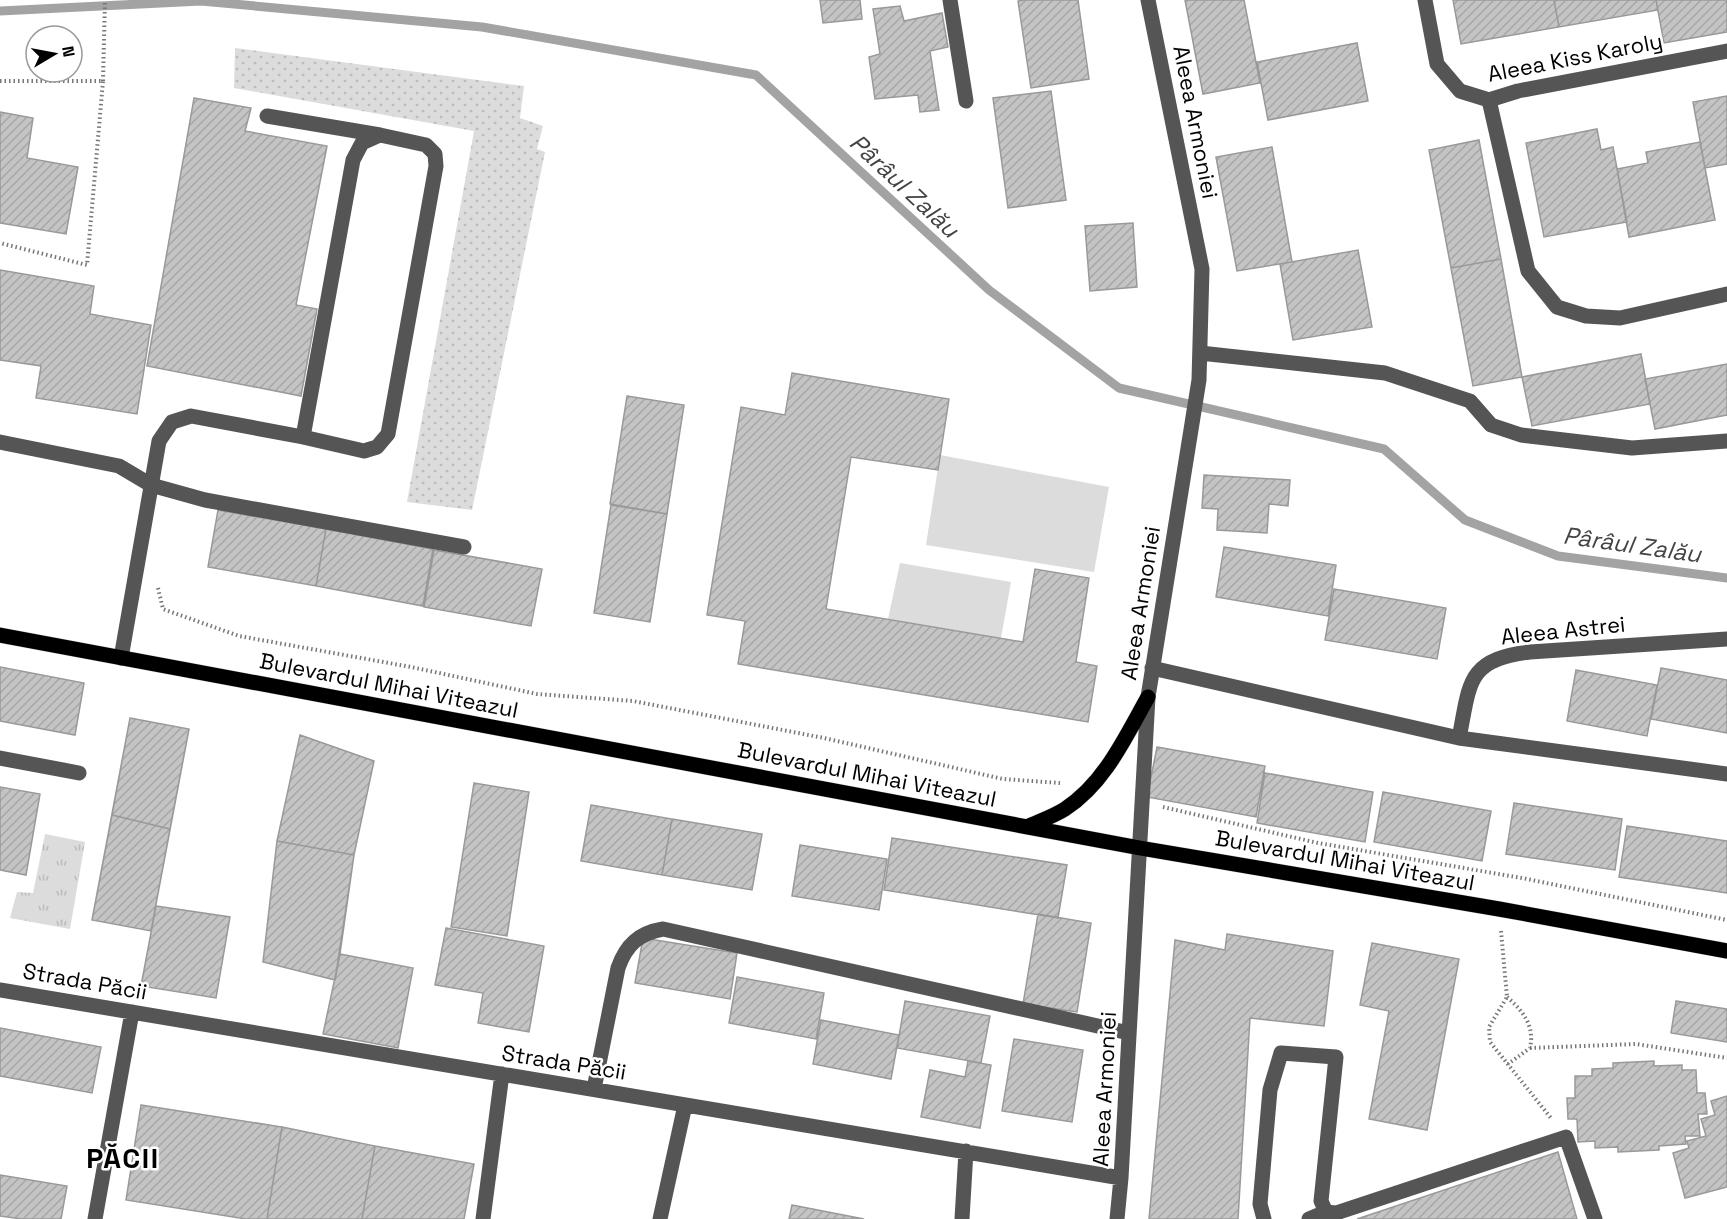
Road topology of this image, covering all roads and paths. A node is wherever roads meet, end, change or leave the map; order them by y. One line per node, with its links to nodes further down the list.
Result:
1 (105, 0): 7 (path)
2 (950, 0): 9 (street)
3 (1148, 0): 14 (street, Aleea Armoniei)
4 (1425, 0): 8 (street, Aleea Kiss Karoly)
5 (1727, 51): 8 (street, Aleea Kiss Karoly)
6 (0, 81): 7 (path)
7 (103, 81): 12 (path)
8 (1489, 100): 13 (street)
9 (966, 101)
10 (267, 116): 11 (street)
11 (380, 135): 15 (street); 15 (street)
12 (0, 243)
13 (1727, 294)
14 (1200, 353): 16 (street); 24 (street, Aleea Armoniei)
15 (303, 437): 18 (street)
16 (1727, 441)
17 (0, 442): 18 (street)
18 (151, 485): 19 (street); 20 (street)
19 (464, 547)
20 (134, 583): 23 (street); 30 (path)
21 (0, 635): 23 (main road, Bulevardul Mihai Viteazul)
22 (1727, 639): 26 (street, Aleea Astrei)
23 (122, 658): 32 (main road, Bulevardul Mihai Viteazul)
24 (1152, 668): 25 (street, Aleea Armoniei); 26 (street)
25 (1148, 697): 30 (main road); 31 (street, Aleea Armoniei)
26 (1459, 738): 29 (street)
27 (0, 758): 28 (street)
28 (79, 773)
29 (1727, 774)
30 (1092, 786): 32 (main road)
31 (1143, 797): 33 (street, Aleea Armoniei); 35 (path)
32 (1027, 827): 33 (main road, Bulevardul Mihai Viteazul)
33 (1140, 848): 34 (main road, Bulevardul Mihai Viteazul); 40 (street, Aleea Armoniei)
34 (1499, 909): 36 (main road, Bulevardul Mihai Viteazul); 38 (path)
35 (1727, 920)
36 (1727, 951)
37 (0, 990): 39 (street, Strada Păcii)
38 (1507, 997): 41 (path); 43 (path)
39 (132, 1012): 44 (street, Strada Păcii); 51 (street)
40 (1129, 1033): 45 (street); 49 (street, Aleea Armoniei)
41 (1530, 1048): 42 (path); 43 (path)
42 (1727, 1058)
43 (1508, 1064): 47 (path)
44 (502, 1074): 45 (street, Strada Păcii); 52 (street)
45 (594, 1089): 46 (street, Strada Păcii)
46 (686, 1105): 48 (street, Strada Păcii); 53 (street)
47 (1566, 1137): 50 (street); 58 (street)
48 (966, 1151): 49 (street, Strada Păcii); 54 (street)
49 (1121, 1178): 55 (street, Aleea Armoniei)
50 (1326, 1212): 56 (street); 57 (street)
51 (95, 1219)
52 (483, 1219)
53 (660, 1219)
54 (962, 1219)
55 (1117, 1219)
56 (1264, 1219)
57 (1309, 1219)
58 (1595, 1219)

